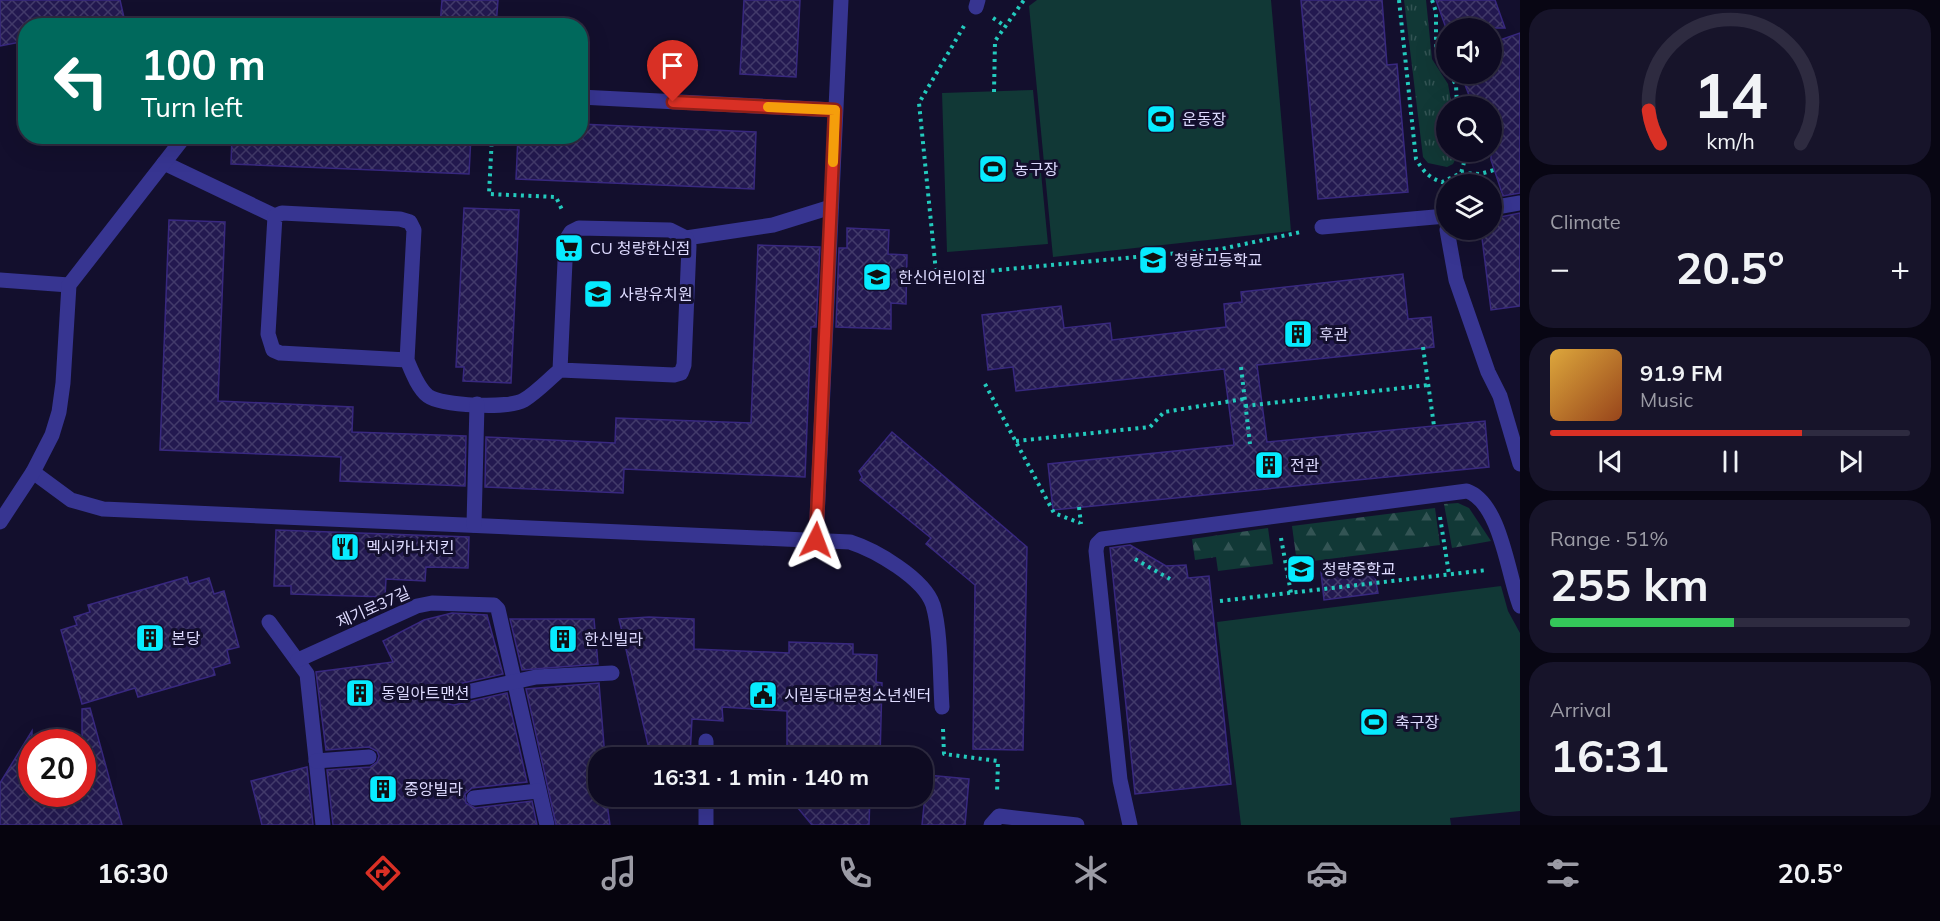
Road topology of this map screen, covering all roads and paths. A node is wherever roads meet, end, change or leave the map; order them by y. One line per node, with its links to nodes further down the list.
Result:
1 (842, 0): 10 (street)
2 (1024, 0): 7 (path)
3 (1399, 0): 16 (path)
4 (1432, 0): 6 (path)
5 (977, 3): 7 (path); 22 (path)
6 (1436, 18)
7 (1005, 26): 8 (path)
8 (994, 92)
9 (588, 97): 10 (street)
10 (835, 110): 19 (street)
11 (179, 144): 14 (street)
12 (492, 144): 23 (path)
13 (1464, 162): 16 (path)
14 (164, 163): 20 (street); 27 (street)
15 (1494, 170): 16 (path)
16 (1461, 173)
17 (1520, 203): 18 (street)
18 (1502, 206)
19 (831, 207): 24 (street); 46 (street)
20 (275, 216): 29 (street); 29 (street)
21 (1436, 221): 22 (street)
22 (1323, 227)
23 (571, 232): 24 (street); 31 (street)
24 (686, 238): 31 (street)
25 (1449, 240): 40 (street)
26 (0, 280): 27 (street)
27 (69, 285): 41 (street)
28 (1423, 347): 33 (path)
29 (407, 360): 35 (street)
30 (1241, 367): 34 (path)
31 (560, 370): 35 (street)
32 (985, 384): 38 (path)
33 (1428, 385): 36 (path); 37 (path)
34 (1244, 399): 36 (path); 38 (path)
35 (477, 404): 45 (street)
36 (1245, 406): 39 (path)
37 (1434, 426)
38 (1016, 441): 44 (path)
39 (1250, 444)
40 (1520, 464)
41 (33, 472): 43 (street); 45 (street)
42 (1437, 495): 47 (street); 48 (path); 69 (street)
43 (0, 522)
44 (1080, 523)
45 (474, 525): 46 (street)
46 (816, 540): 56 (street)
47 (1508, 567): 48 (path); 50 (street)
48 (1449, 574): 49 (path)
49 (1220, 602)
50 (1520, 606)
51 (269, 621): 52 (street)
52 (297, 660): 54 (street, 제기로37길); 60 (street)
53 (612, 673): 54 (street)
54 (513, 682): 55 (street); 61 (street, 제기로37길)
55 (453, 695)
56 (942, 707): 64 (path)
57 (706, 741): 58 (street)
58 (706, 747)
59 (369, 757): 60 (street)
60 (316, 761): 65 (street)
61 (538, 791): 62 (street); 66 (street, 제기로37길)
62 (474, 798)
63 (706, 807): 67 (street)
64 (994, 821): 68 (street)
65 (323, 825)
66 (547, 825)
67 (705, 825)
68 (1077, 825)
69 (1130, 825)

